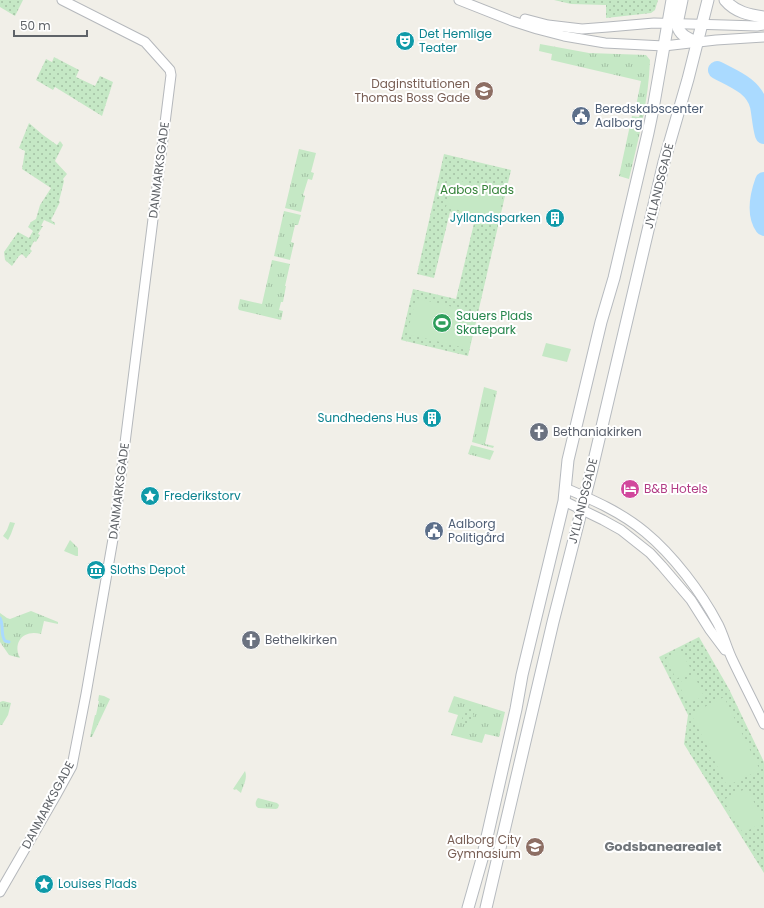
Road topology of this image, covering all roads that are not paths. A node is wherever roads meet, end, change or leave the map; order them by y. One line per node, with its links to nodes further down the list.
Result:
1 (62, 0): 22 (street, DANMARKSGADE)
2 (459, 0): 15 (street)
3 (471, 0): 9 (street)
4 (672, 0): 9 (main road)
5 (682, 0): 9 (main road)
6 (708, 0): 10 (main road, JYLLANDSGADE)
7 (725, 0): 8 (main road)
8 (764, 17)
9 (672, 24): 10 (street); 12 (main road); 15 (main road, JYLLANDSGADE)
10 (702, 25): 11 (street); 12 (street); 14 (main road, JYLLANDSGADE)
11 (764, 25)
12 (683, 35): 14 (main road); 15 (street)
13 (764, 37): 14 (street)
14 (698, 42): 15 (street); 17 (main road, JYLLANDSGADE)
15 (664, 46): 16 (main road, JYLLANDSGADE)
16 (565, 488): 17 (street); 18 (main road, JYLLANDSGADE)
17 (584, 497): 19 (main road, JYLLANDSGADE); 20 (street)
18 (564, 501): 19 (street); 23 (main road, JYLLANDSGADE)
19 (581, 509): 20 (street); 24 (main road, JYLLANDSGADE)
20 (732, 660): 21 (street)
21 (764, 723)
22 (0, 892)
23 (468, 908)
24 (486, 908)

